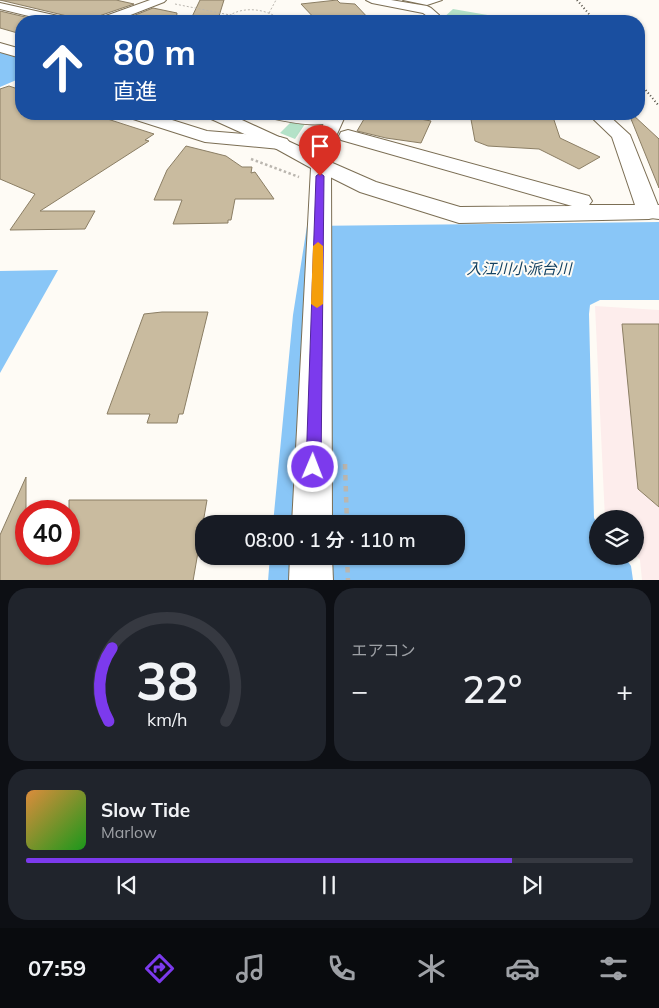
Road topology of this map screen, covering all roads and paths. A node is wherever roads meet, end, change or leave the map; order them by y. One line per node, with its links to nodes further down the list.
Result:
1 (160, 0): 10 (street)
2 (276, 0): 8 (path)
3 (372, 0): 13 (street)
4 (406, 0): 5 (lane)
5 (439, 0)
6 (174, 4): 11 (path)
7 (0, 6): 9 (street)
8 (269, 13): 11 (path); 12 (path)
9 (38, 15)
10 (120, 15)
11 (230, 15)
12 (274, 15)
13 (434, 15)
14 (0, 47): 15 (street)
15 (15, 52)
16 (155, 120): 23 (street)
17 (228, 120): 23 (street)
18 (298, 120): 19 (street)
19 (316, 120)
20 (334, 120): 24 (street)
21 (604, 120): 28 (street)
22 (348, 136): 27 (street)
23 (280, 143): 24 (street)
24 (321, 165): 28 (street); 30 (street)
25 (280, 169): 26 (path)
26 (300, 178)
27 (581, 200)
28 (654, 212)
29 (345, 455): 31 (path)
30 (312, 515)
31 (347, 515)
32 (311, 565): 34 (street)
33 (348, 565): 35 (path)
34 (311, 580)
35 (348, 580)

